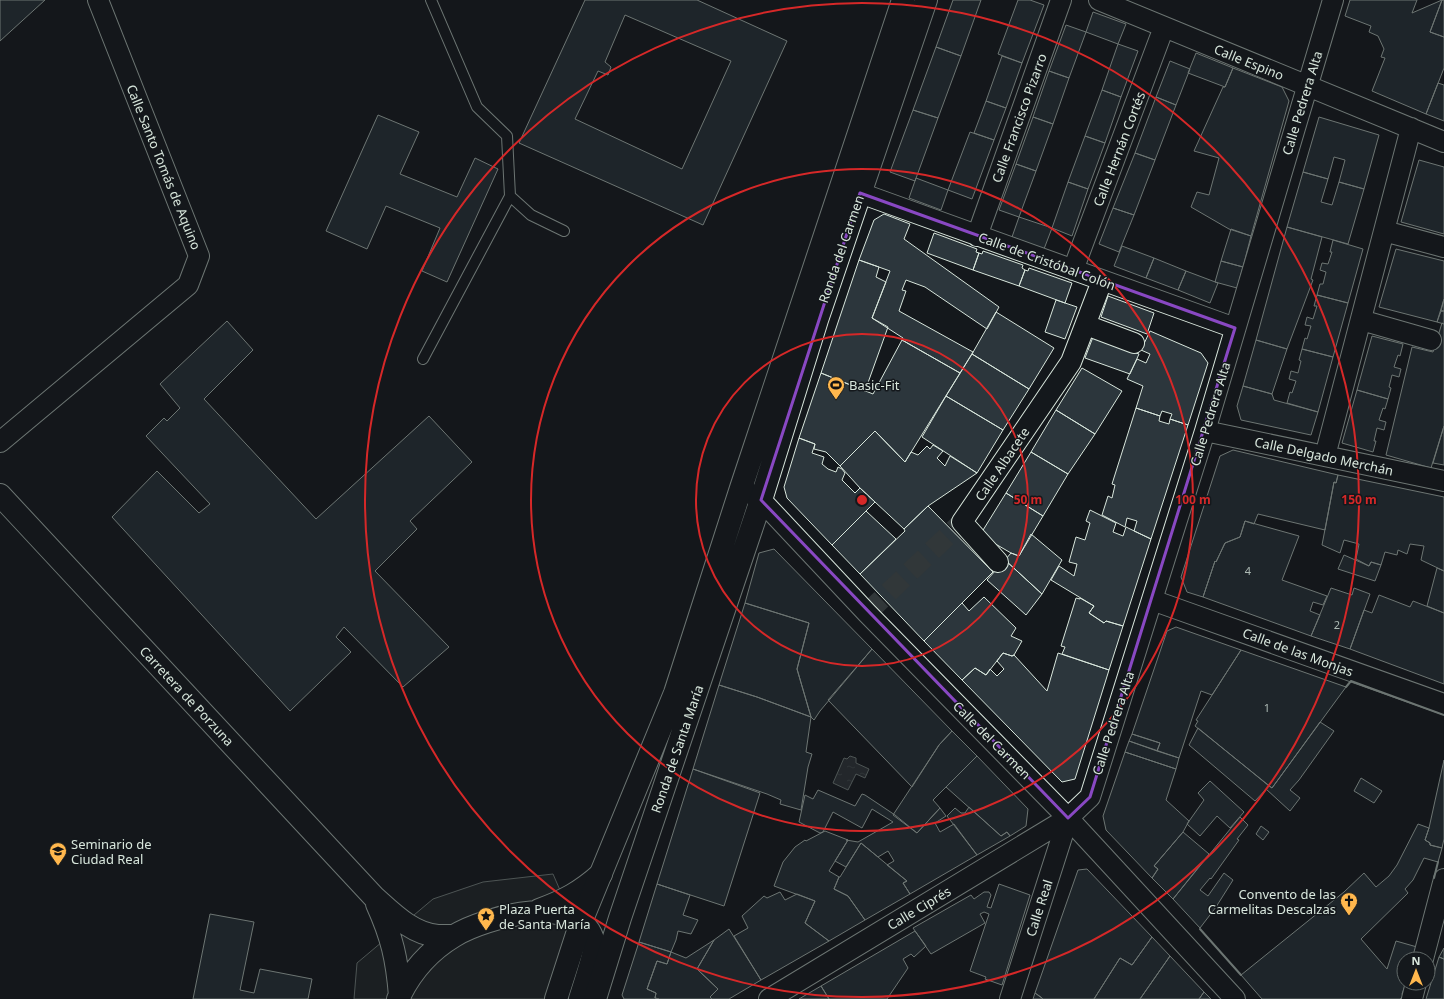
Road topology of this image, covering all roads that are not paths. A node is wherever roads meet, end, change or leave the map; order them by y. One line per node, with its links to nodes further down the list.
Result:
1 (98, 0): 27 (street, Calle Santo Tomás de Aquino)
2 (431, 0): 13 (lane)
3 (903, 0): 30 (main road, Ronda del Carmen)
4 (926, 0): 12 (main road, Ronda del Carmen)
5 (1061, 0): 16 (street, Calle Francisco Pizarro)
6 (1099, 0): 8 (street, Calle Espino)
7 (1333, 0): 9 (street, Calle Pedrera Alta)
8 (1164, 27): 9 (street, Calle Espino); 18 (street, Calle Hernán Cortés)
9 (1307, 86): 10 (street, Calle Espino); 22 (street, Calle Pedrera Alta)
10 (1411, 128): 11 (street, Calle Espino); 14 (street)
11 (1444, 142)
12 (860, 193): 16 (street, Calle de Cristóbal Colón); 32 (main road, Ronda del Carmen)
13 (510, 196): 15 (lane); 25 (lane)
14 (1384, 230): 17 (street); 20 (street)
15 (564, 231)
16 (977, 236): 18 (street, Calle de Cristóbal Colón)
17 (1444, 247)
18 (1073, 270): 19 (street, Calle de Cristóbal Colón)
19 (1102, 281): 21 (street, Calle Albacete); 22 (street, Calle de Cristóbal Colón)
20 (1361, 320): 23 (street); 28 (street)
21 (1086, 325): 24 (street); 33 (street, Calle Albacete)
22 (1235, 328): 26 (street, Calle Pedrera Alta)
23 (1432, 340)
24 (1134, 344)
25 (423, 359)
26 (1205, 431): 28 (street, Calle Delgado Merchán); 34 (street, Calle Pedrera Alta)
27 (0, 442)
28 (1325, 456): 29 (street, Calle Delgado Merchán)
29 (1444, 481)
30 (741, 488): 32 (street, Calle del Carmen); 37 (main road, Ronda de Santa María)
31 (0, 496): 39 (main road, Carretera de Porzuna)
32 (761, 500): 36 (street, Calle del Carmen); 47 (main road, Ronda de Santa María)
33 (998, 562)
34 (1152, 600): 35 (street, Calle de las Monjas); 36 (street, Calle Pedrera Alta)
35 (1444, 704)
36 (1068, 818): 48 (street, Calle Ciprés); 49 (street, Calle Real); 50 (street, Calle del Carmen)
37 (601, 874): 40 (main road); 41 (main road, Ronda de Santa María)
38 (1444, 879): 43 (street)
39 (374, 897): 42 (main road, Carretera de Porzuna); 44 (main road)
40 (530, 912): 41 (main road); 42 (main road)
41 (581, 922): 45 (main road); 46 (main road)
42 (454, 936): 44 (main road)
43 (1425, 951)
44 (399, 997)
45 (556, 999)
46 (580, 999)
47 (595, 999)
48 (769, 999)
49 (1010, 999)
50 (1236, 999)

